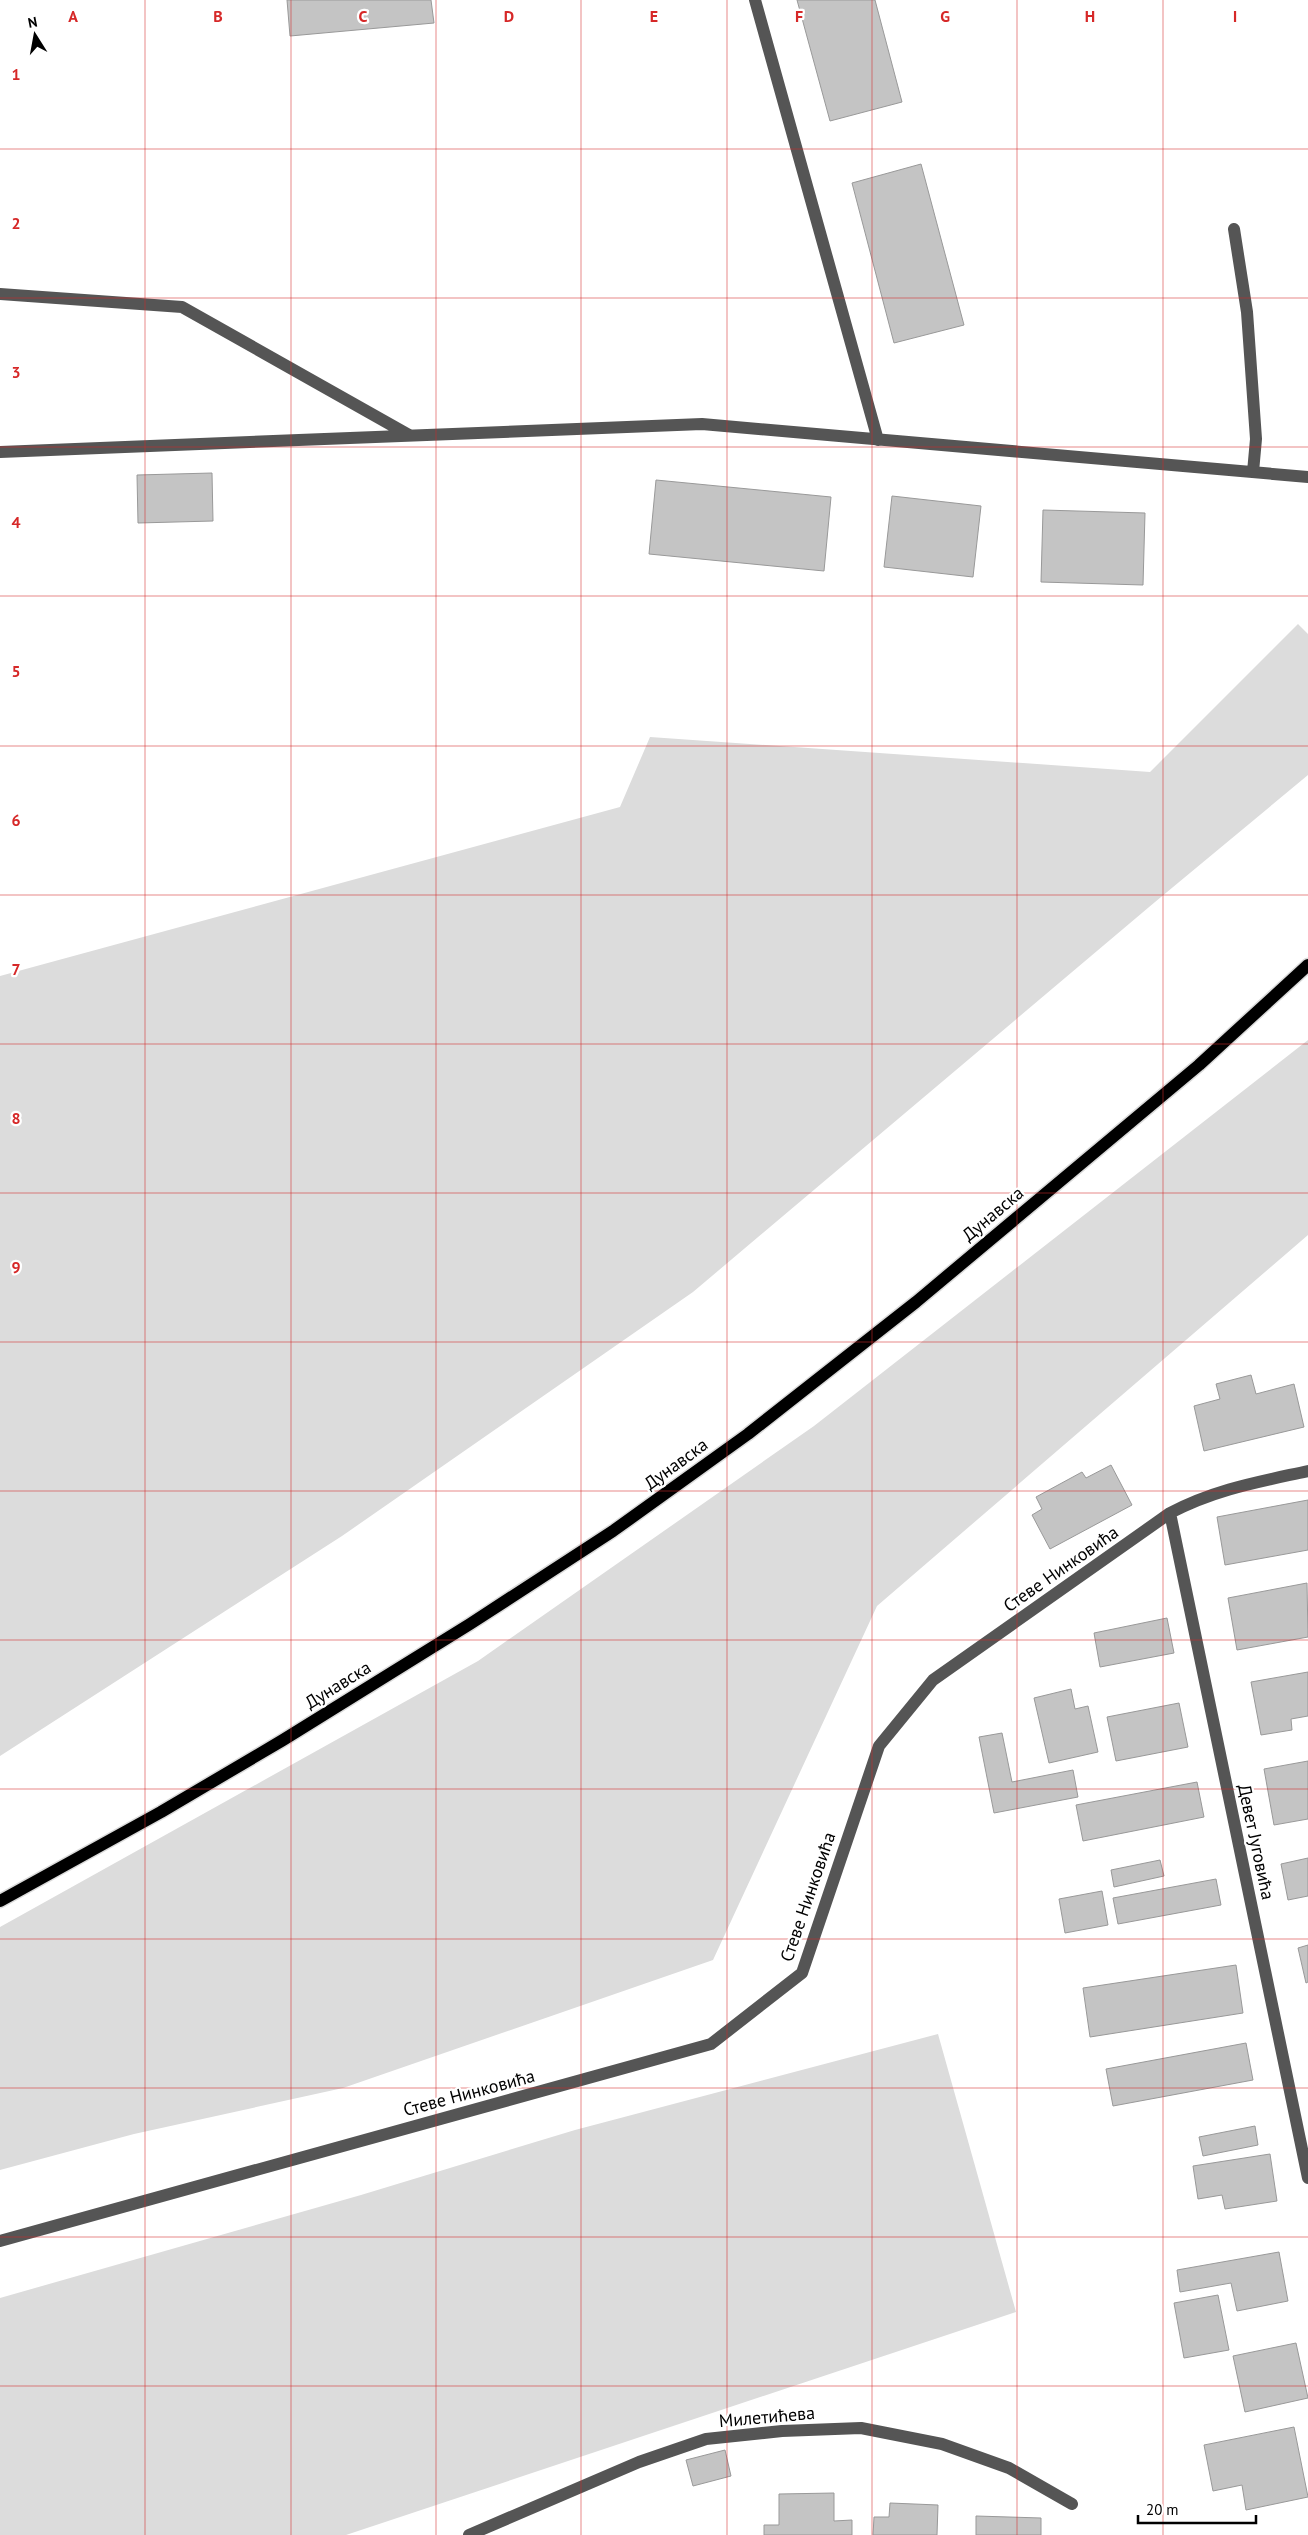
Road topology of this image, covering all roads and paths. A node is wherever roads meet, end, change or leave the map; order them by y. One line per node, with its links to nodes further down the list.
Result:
1 (756, 0): 5 (street)
2 (1234, 229): 7 (street)
3 (0, 294): 4 (street)
4 (408, 435): 5 (street); 6 (street)
5 (878, 440): 7 (street)
6 (0, 452)
7 (1253, 472): 8 (street)
8 (1308, 477)
9 (1308, 965): 12 (main road, Дунавска)
10 (1308, 1471): 11 (street, Стеве Нинковића)
11 (1170, 1513): 13 (street, Девет Југовића); 14 (street, Стеве Нинковића)
12 (0, 1901)
13 (1308, 2178)
14 (0, 2241)
15 (1072, 2504): 16 (street, Милетићева)
16 (469, 2535)

